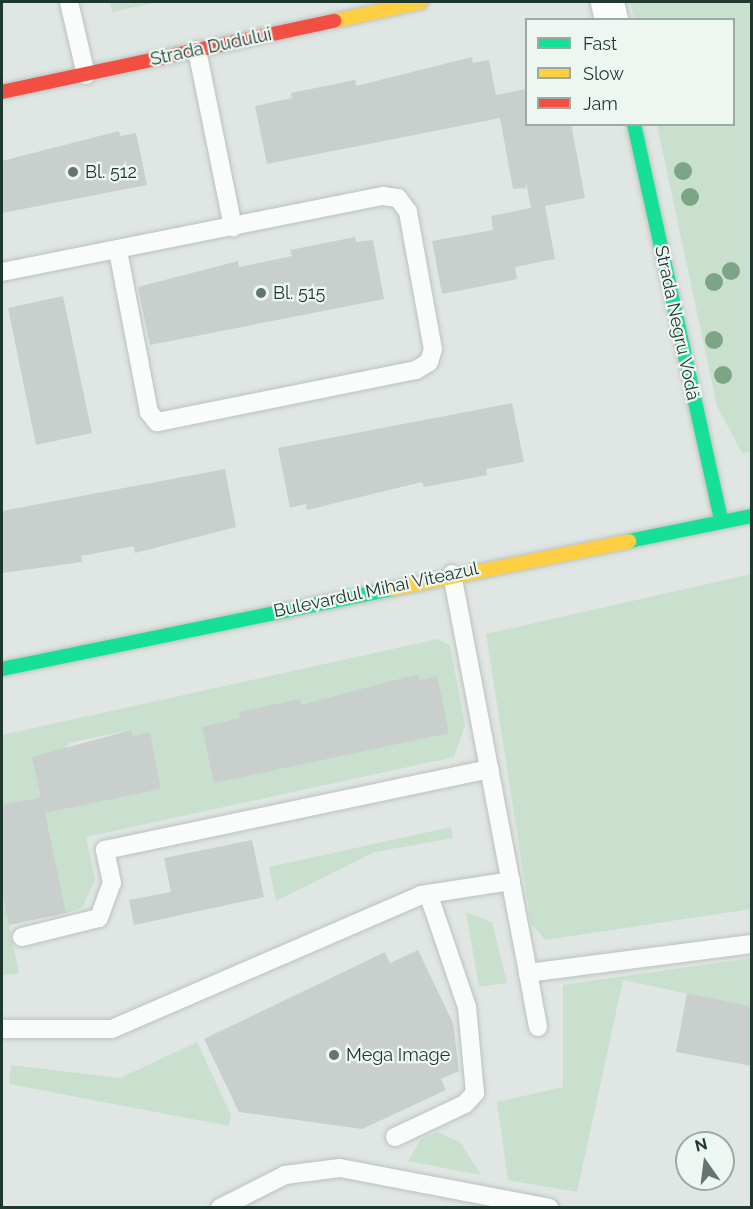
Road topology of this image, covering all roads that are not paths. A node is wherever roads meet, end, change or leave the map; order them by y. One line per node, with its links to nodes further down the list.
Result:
1 (69, 2): 7 (lane)
2 (421, 2): 4 (street, Strada Dudului)
3 (607, 2): 5 (street)
4 (356, 8): 6 (street, Strada Dudului)
5 (611, 18)
6 (197, 50): 7 (street, Strada Dudului); 10 (lane)
7 (86, 75): 8 (street, Strada Dudului)
8 (2, 92)
9 (634, 126): 14 (street, Strada Negru Vodă)
10 (233, 227): 11 (lane); 11 (lane)
11 (118, 251): 12 (lane)
12 (2, 272)
13 (752, 516): 14 (street, Bulevardul Mihai Viteazul)
14 (721, 521): 15 (street, Bulevardul Mihai Viteazul)
15 (452, 574): 16 (street, Bulevardul Mihai Viteazul); 17 (lane)
16 (2, 669)
17 (490, 769): 18 (lane); 20 (lane)
18 (511, 880): 19 (lane); 22 (lane)
19 (428, 893): 24 (lane); 25 (lane)
20 (22, 937)
21 (752, 944): 22 (lane)
22 (528, 973): 23 (lane)
23 (538, 1027)
24 (2, 1029)
25 (395, 1137)
26 (220, 1208): 27 (lane)
27 (549, 1208)

